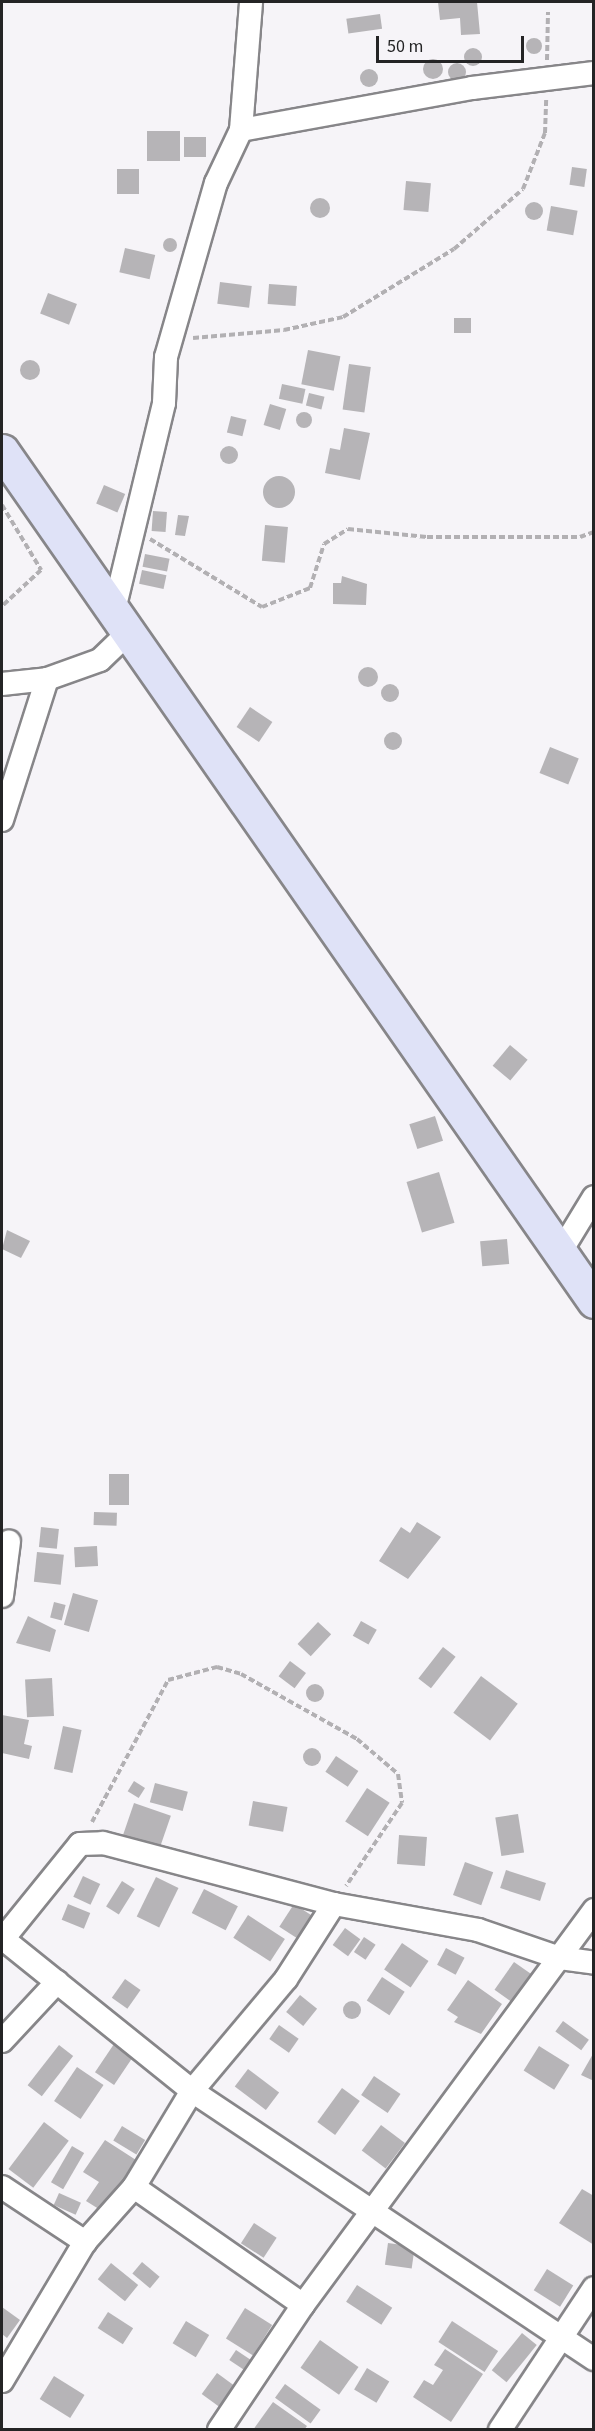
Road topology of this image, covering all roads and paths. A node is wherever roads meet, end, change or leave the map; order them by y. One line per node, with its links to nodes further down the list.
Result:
1 (252, 2): 5 (street)
2 (548, 12): 4 (path)
3 (594, 73): 4 (street)
4 (547, 76): 5 (street); 6 (path)
5 (241, 130): 6 (street)
6 (172, 339): 9 (street)
7 (2, 451): 12 (main road)
8 (2, 505): 11 (path)
9 (137, 531): 10 (path); 12 (street)
10 (594, 532)
11 (2, 606)
12 (121, 621): 13 (street); 17 (main road)
13 (47, 679): 14 (street); 15 (street)
14 (2, 684)
15 (2, 820)
16 (594, 1197): 17 (street)
17 (558, 1256): 18 (main road)
18 (594, 1301)
19 (9, 1541): 20 (street)
20 (2, 1596)
21 (80, 1844): 22 (street); 22 (path); 24 (street)
22 (334, 1904): 25 (street); 29 (street)
23 (594, 1910): 25 (street)
24 (2, 1939): 27 (street)
25 (560, 1958): 26 (street); 32 (street)
26 (594, 1963)
27 (57, 1982): 28 (street); 29 (street)
28 (2, 2041)
29 (192, 2091): 31 (street); 32 (street)
30 (2, 2187): 33 (street)
31 (134, 2187): 33 (street); 35 (street)
32 (375, 2214): 35 (street); 36 (street)
33 (85, 2241): 38 (street)
34 (594, 2288): 36 (street)
35 (303, 2305): 39 (street)
36 (561, 2337): 37 (street); 40 (street)
37 (594, 2359)
38 (2, 2381)
39 (219, 2430)
40 (500, 2430)

